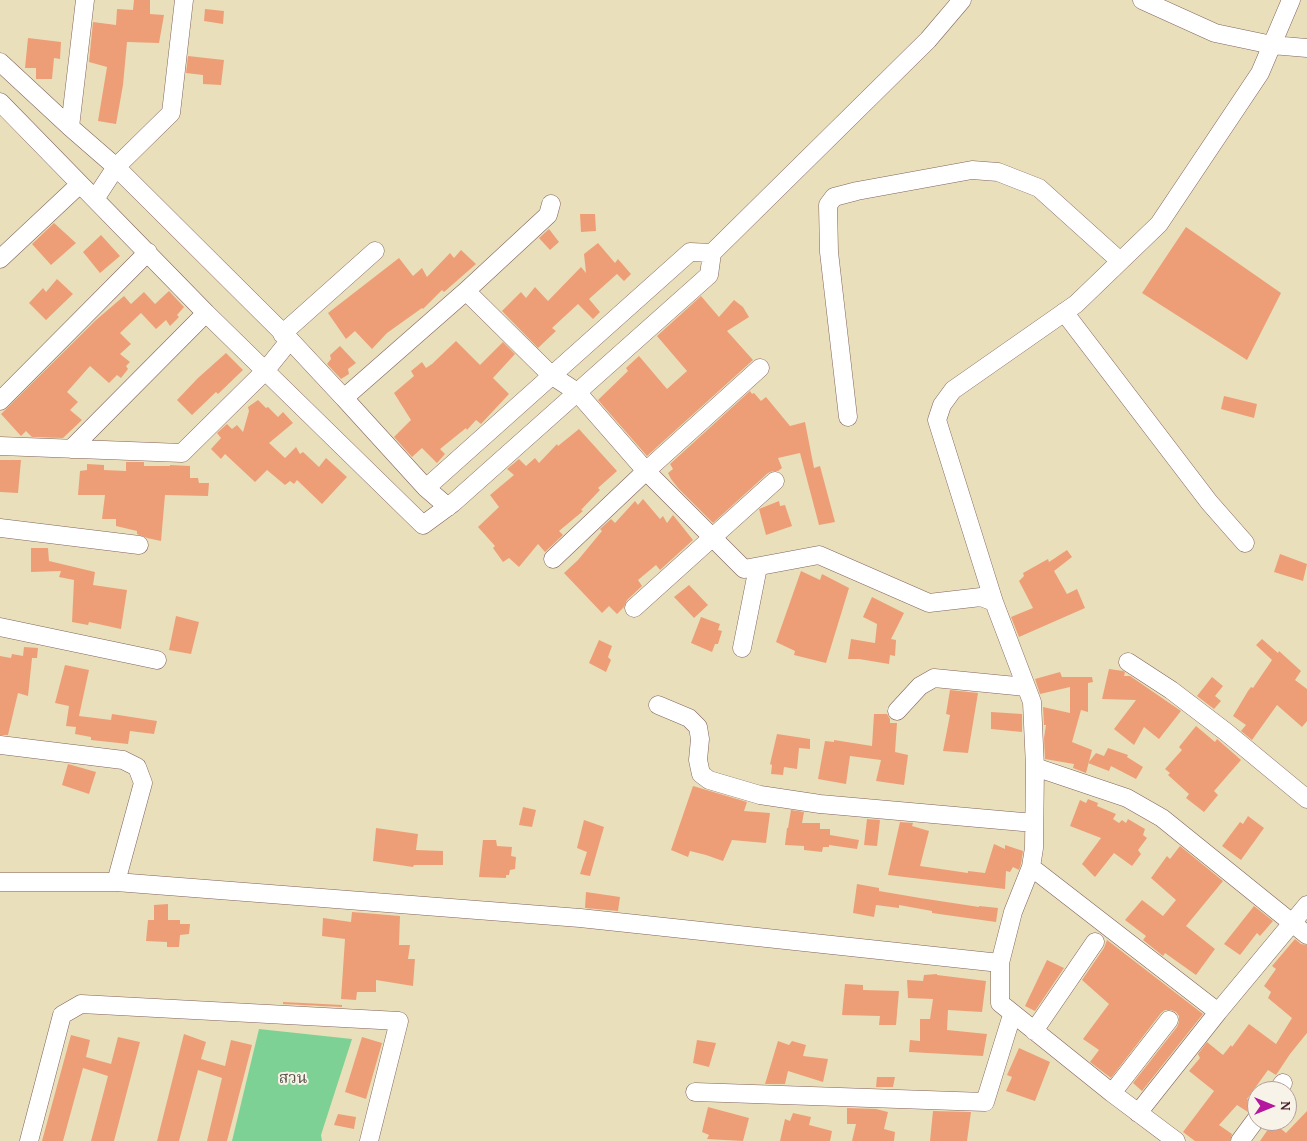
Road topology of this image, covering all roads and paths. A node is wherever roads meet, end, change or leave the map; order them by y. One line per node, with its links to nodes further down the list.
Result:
1 (85, 0): 10 (street)
2 (184, 0): 11 (street)
3 (962, 0): 17 (street)
4 (1142, 0): 6 (street)
5 (1291, 0): 6 (street)
6 (1272, 45): 7 (street); 19 (street)
7 (1307, 48)
8 (0, 62): 10 (street)
9 (0, 102): 12 (street)
10 (70, 128): 11 (street)
11 (116, 167): 13 (street); 23 (street)
12 (80, 184): 13 (street); 18 (street)
13 (95, 199): 16 (street)
14 (551, 204): 20 (street)
15 (375, 251): 23 (street)
16 (148, 252): 22 (street); 29 (street)
17 (712, 253): 26 (street); 27 (street)
18 (0, 259)
19 (1120, 261): 21 (street); 30 (street)
20 (466, 291): 26 (street); 28 (street)
21 (1064, 312): 40 (street); 43 (street)
22 (206, 313): 25 (street); 32 (street)
23 (286, 337): 25 (street); 28 (street)
24 (760, 368): 33 (street)
25 (265, 371): 32 (street); 36 (street)
26 (551, 375): 27 (street); 35 (street)
27 (577, 392): 33 (street); 36 (street)
28 (344, 398): 35 (street)
29 (0, 401)
30 (848, 417)
31 (0, 446): 32 (street)
32 (71, 449)
33 (646, 471): 38 (street); 41 (street)
34 (775, 481): 38 (street)
35 (426, 488): 36 (street)
36 (448, 507)
37 (0, 528): 39 (street)
38 (713, 538): 42 (street); 44 (street)
39 (138, 544)
40 (1245, 544)
41 (553, 558)
42 (758, 566): 43 (street); 46 (street)
43 (994, 602): 49 (street)
44 (634, 608)
45 (0, 627): 47 (street)
46 (742, 648)
47 (157, 660)
48 (1128, 662): 54 (street)
49 (1026, 687): 51 (street); 53 (street)
50 (658, 705): 55 (street)
51 (897, 710)
52 (0, 745): 58 (street)
53 (1035, 768): 55 (street); 60 (street)
54 (1307, 799)
55 (1034, 823): 56 (street)
56 (1031, 867): 63 (street); 64 (street)
57 (0, 882): 58 (street)
58 (116, 882): 63 (street)
59 (1307, 905): 60 (street)
60 (1293, 923): 61 (street); 64 (street)
61 (1307, 935)
62 (1095, 942): 67 (street)
63 (1000, 963): 65 (street)
64 (1218, 1012): 70 (street)
65 (1012, 1015): 67 (street); 68 (street)
66 (1169, 1020): 69 (street)
67 (1034, 1032): 69 (street)
68 (695, 1092)
69 (1112, 1093): 70 (street)
70 (1138, 1113): 73 (street)
71 (29, 1141): 72 (street)
72 (369, 1141)
73 (1176, 1141)

